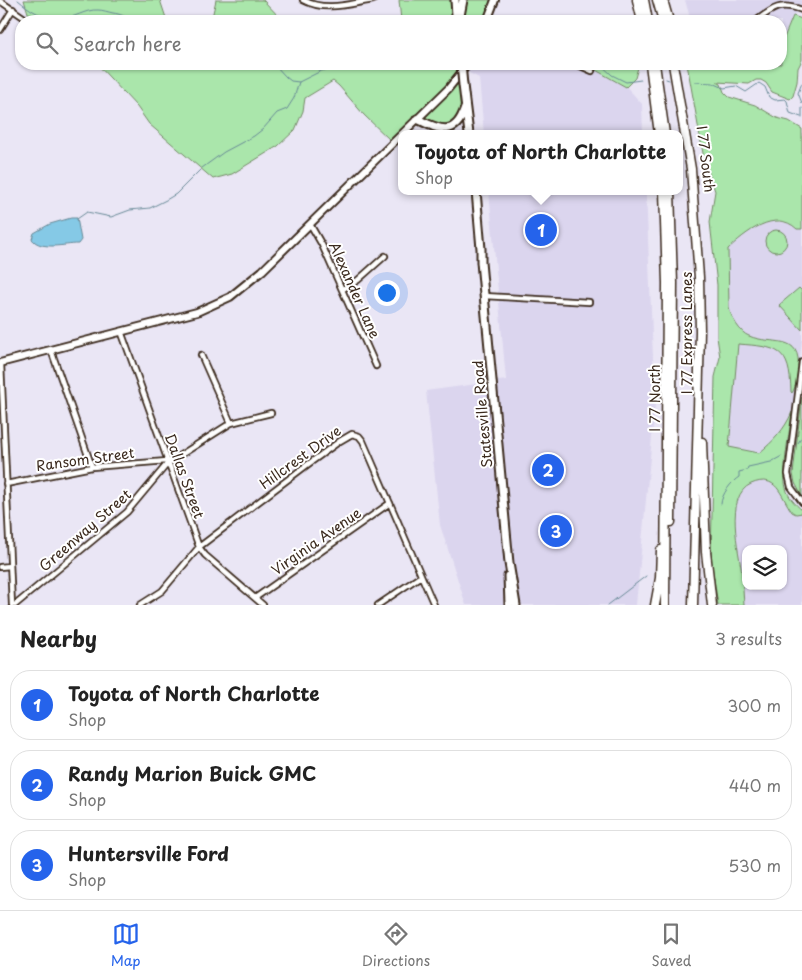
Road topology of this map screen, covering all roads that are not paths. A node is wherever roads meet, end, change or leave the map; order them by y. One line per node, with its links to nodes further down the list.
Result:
1 (303, 0): 12 (street)
2 (319, 0): 12 (street)
3 (373, 0): 12 (street)
4 (455, 0): 16 (main road)
5 (462, 0): 17 (main road)
6 (494, 0): 18 (main road)
7 (637, 0): 19 (highway)
8 (644, 0): 20 (highway)
9 (657, 0): 21 (highway)
10 (663, 0): 22 (highway)
11 (0, 1): 13 (street)
12 (318, 6)
13 (13, 9): 15 (street); 24 (street)
14 (802, 10): 23 (street)
15 (21, 15)
16 (457, 15)
17 (459, 15)
18 (489, 15)
19 (641, 15)
20 (647, 15)
21 (661, 15)
22 (667, 15)
23 (765, 15)
24 (0, 30)
25 (462, 70): 31 (main road, bridge)
26 (463, 70): 32 (main road)
27 (651, 70): 36 (highway)
28 (657, 70): 37 (highway)
29 (674, 70): 80 (highway, I 77 Express Lanes)
30 (679, 70): 55 (highway, I 77 South)
31 (465, 108): 32 (main road); 35 (main road)
32 (418, 119): 33 (main road); 34 (main road)
33 (407, 130)
34 (431, 130)
35 (468, 130)
36 (658, 130)
37 (664, 130)
38 (398, 138): 42 (main road)
39 (474, 195): 45 (main road, Statesville Road)
40 (664, 195): 59 (highway, I 77 North)
41 (670, 195): 79 (highway, I 77 Express Lanes)
42 (310, 224): 44 (street, Alexander Lane); 47 (main road)
43 (385, 256): 44 (street)
44 (343, 289): 52 (street, Alexander Lane)
45 (484, 296): 46 (street); 65 (main road, Statesville Road)
46 (589, 302)
47 (121, 331): 48 (main road); 56 (street, Dallas Street)
48 (50, 350): 51 (main road); 57 (street)
49 (201, 355): 54 (street)
50 (802, 362): 60 (street)
51 (0, 363): 58 (street)
52 (376, 366)
53 (271, 413): 54 (street, Greenway Street)
54 (231, 423): 56 (street, Greenway Street)
55 (702, 442): 81 (highway); 82 (highway)
56 (167, 462): 57 (street, Ransom Street); 64 (street, Dallas Street); 70 (street, Greenway Street)
57 (92, 467): 58 (street, Ransom Street)
58 (6, 484): 63 (street)
59 (665, 486): 77 (highway); 78 (highway, I 77 North)
60 (802, 502)
61 (390, 503): 64 (street, Hillcrest Drive); 68 (street, Hillcrest Drive); 69 (street, Virginia Avenue)
62 (0, 514): 63 (street)
63 (7, 514): 67 (street)
64 (198, 547): 69 (street, Dallas Street); 71 (street, Hillcrest Drive)
65 (509, 563): 75 (main road, Statesville Road); 76 (main road, Statesville Road)
66 (0, 566): 67 (street)
67 (10, 566): 70 (street)
68 (421, 576): 73 (street); 74 (street, Hillcrest Drive)
69 (255, 598): 72 (street, Dallas Street)
70 (15, 605)
71 (140, 605)
72 (263, 605)
73 (378, 605)
74 (434, 605)
75 (509, 605)
76 (516, 605)
77 (655, 605)
78 (665, 605)
79 (670, 605)
80 (694, 605)
81 (698, 605)
82 (712, 605)

